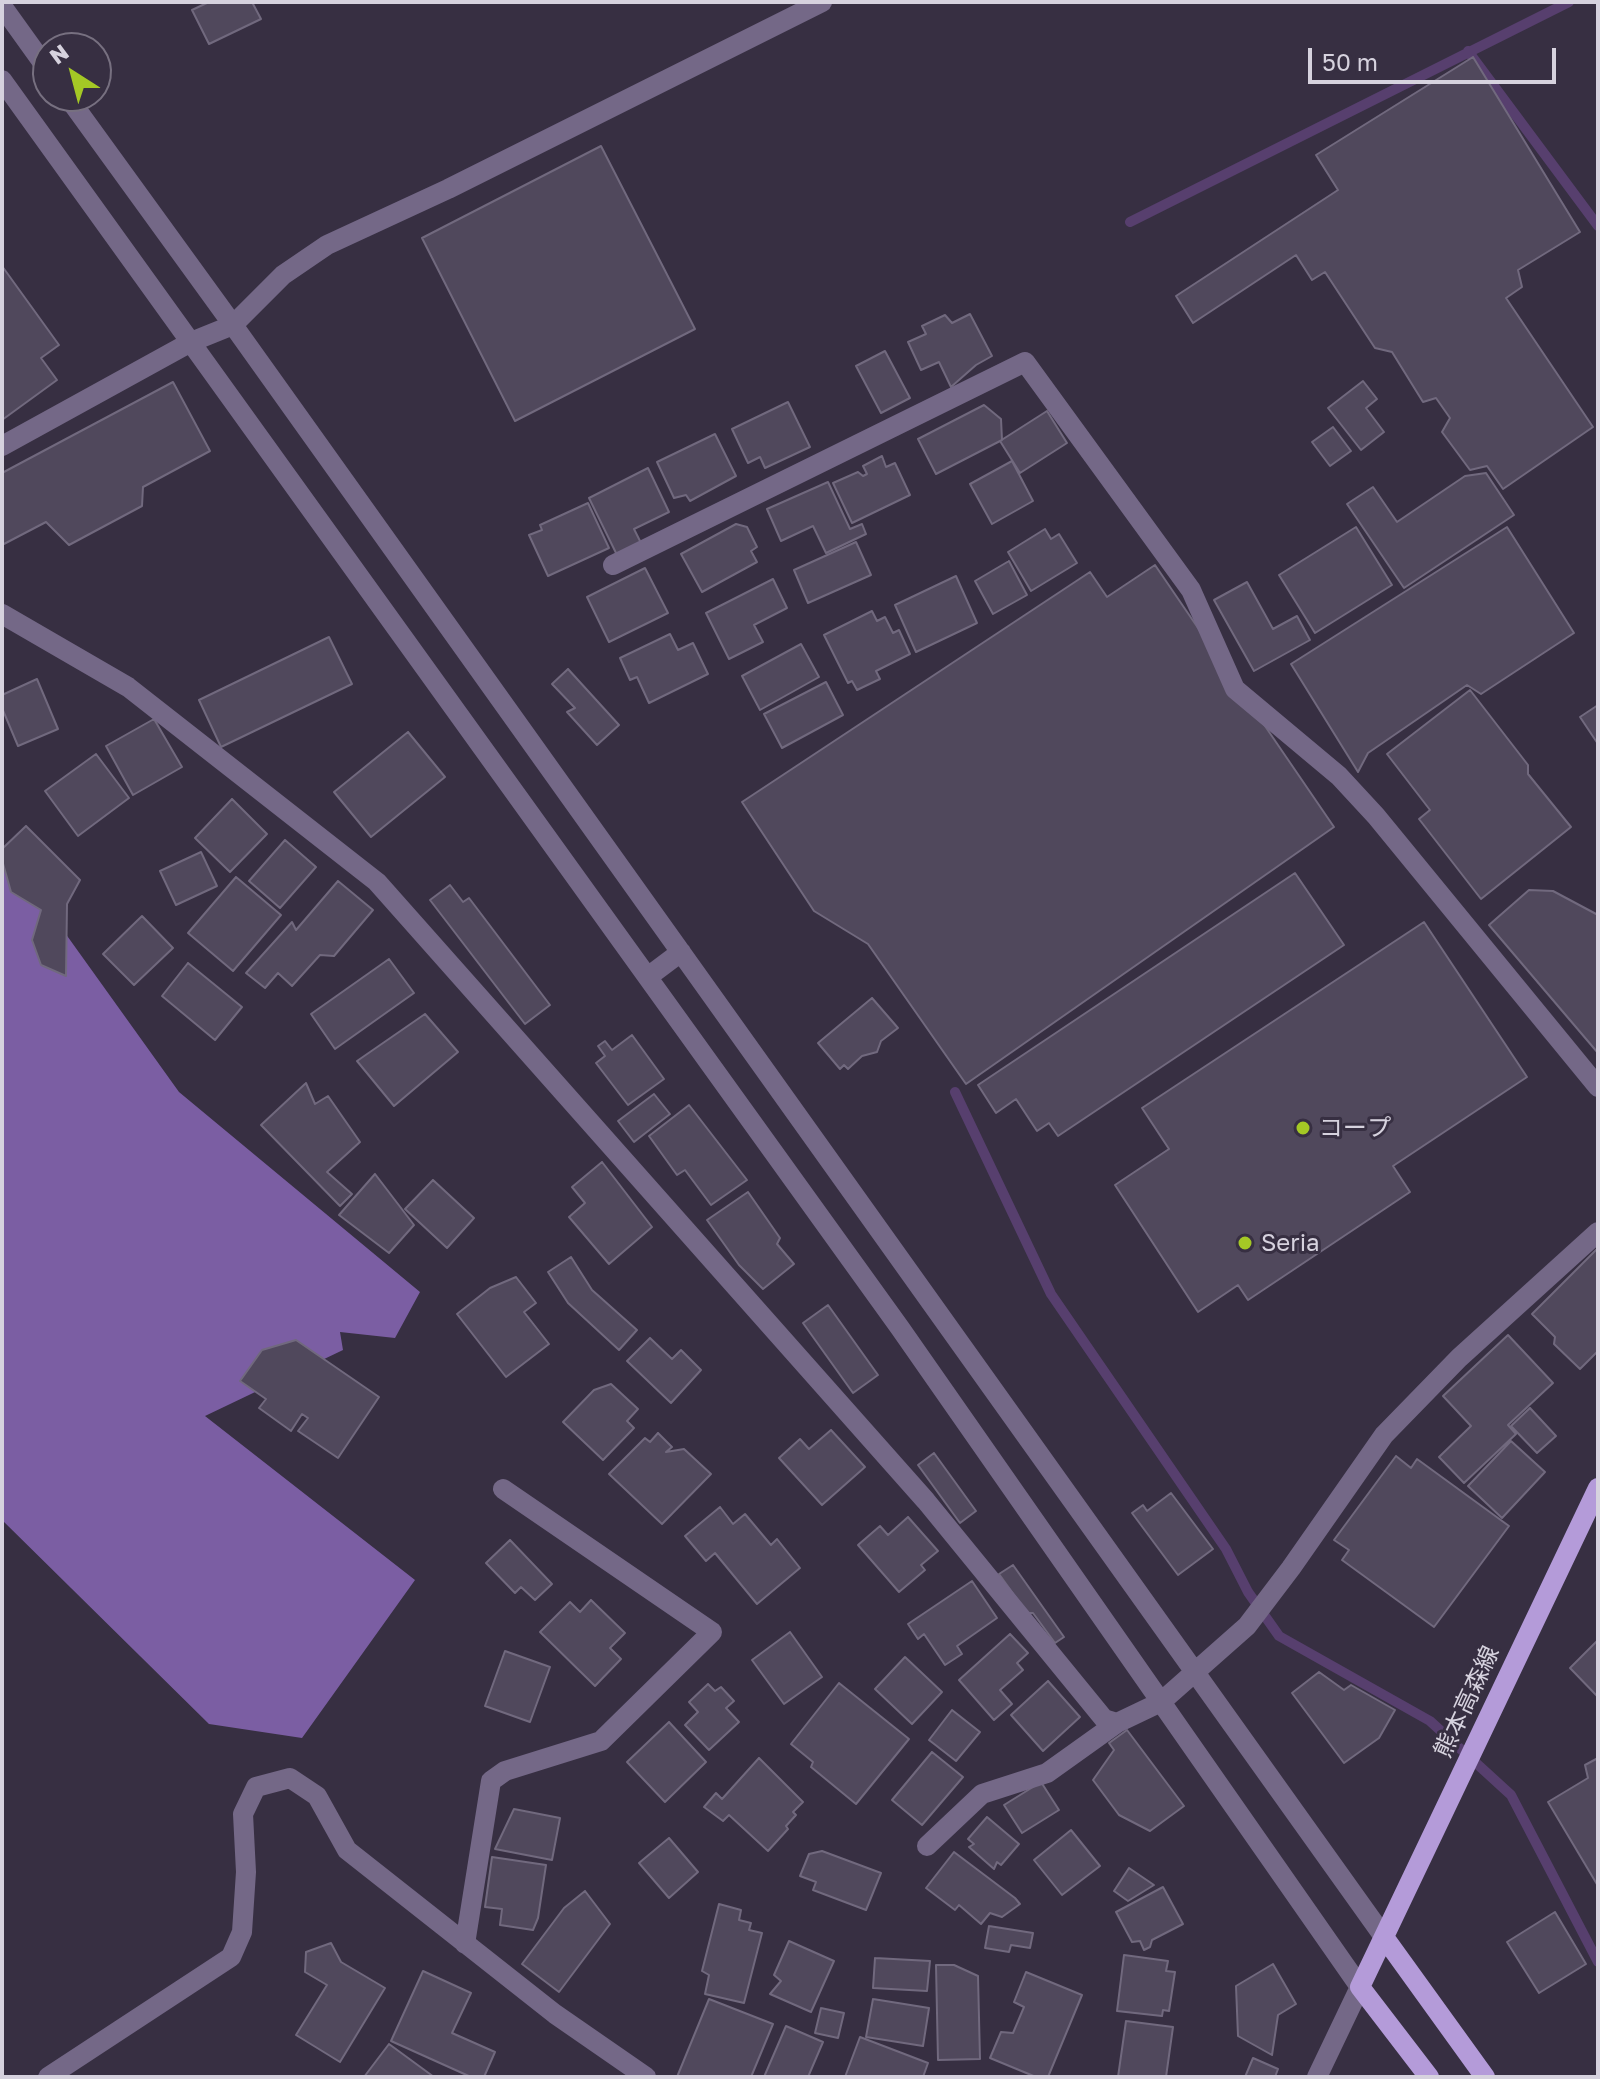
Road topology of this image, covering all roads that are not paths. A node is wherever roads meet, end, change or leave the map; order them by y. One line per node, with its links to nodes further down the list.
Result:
1 (822, 2): 6 (street)
2 (2, 6): 3 (street)
3 (32, 48)
4 (2, 80): 7 (street)
5 (79, 112): 6 (street)
6 (233, 325): 7 (street); 11 (street)
7 (191, 342): 8 (street); 12 (street)
8 (2, 446)
9 (613, 565): 13 (street)
10 (2, 614): 19 (street)
11 (681, 952): 12 (street); 17 (street)
12 (649, 976): 18 (street)
13 (1598, 1087)
14 (1598, 1232): 17 (street)
15 (1598, 1488): 21 (main road, 熊本高森線)
16 (503, 1489): 22 (street)
17 (1195, 1672): 18 (street); 21 (street)
18 (1161, 1702): 19 (street); 23 (street)
19 (1117, 1723): 20 (street)
20 (927, 1846)
21 (1384, 1937): 23 (main road, 熊本高森線); 28 (main road)
22 (465, 1944): 24 (street); 25 (street)
23 (1360, 1987): 26 (street); 27 (main road)
24 (48, 2077)
25 (646, 2077)
26 (1317, 2077)
27 (1429, 2077)
28 (1485, 2077)

